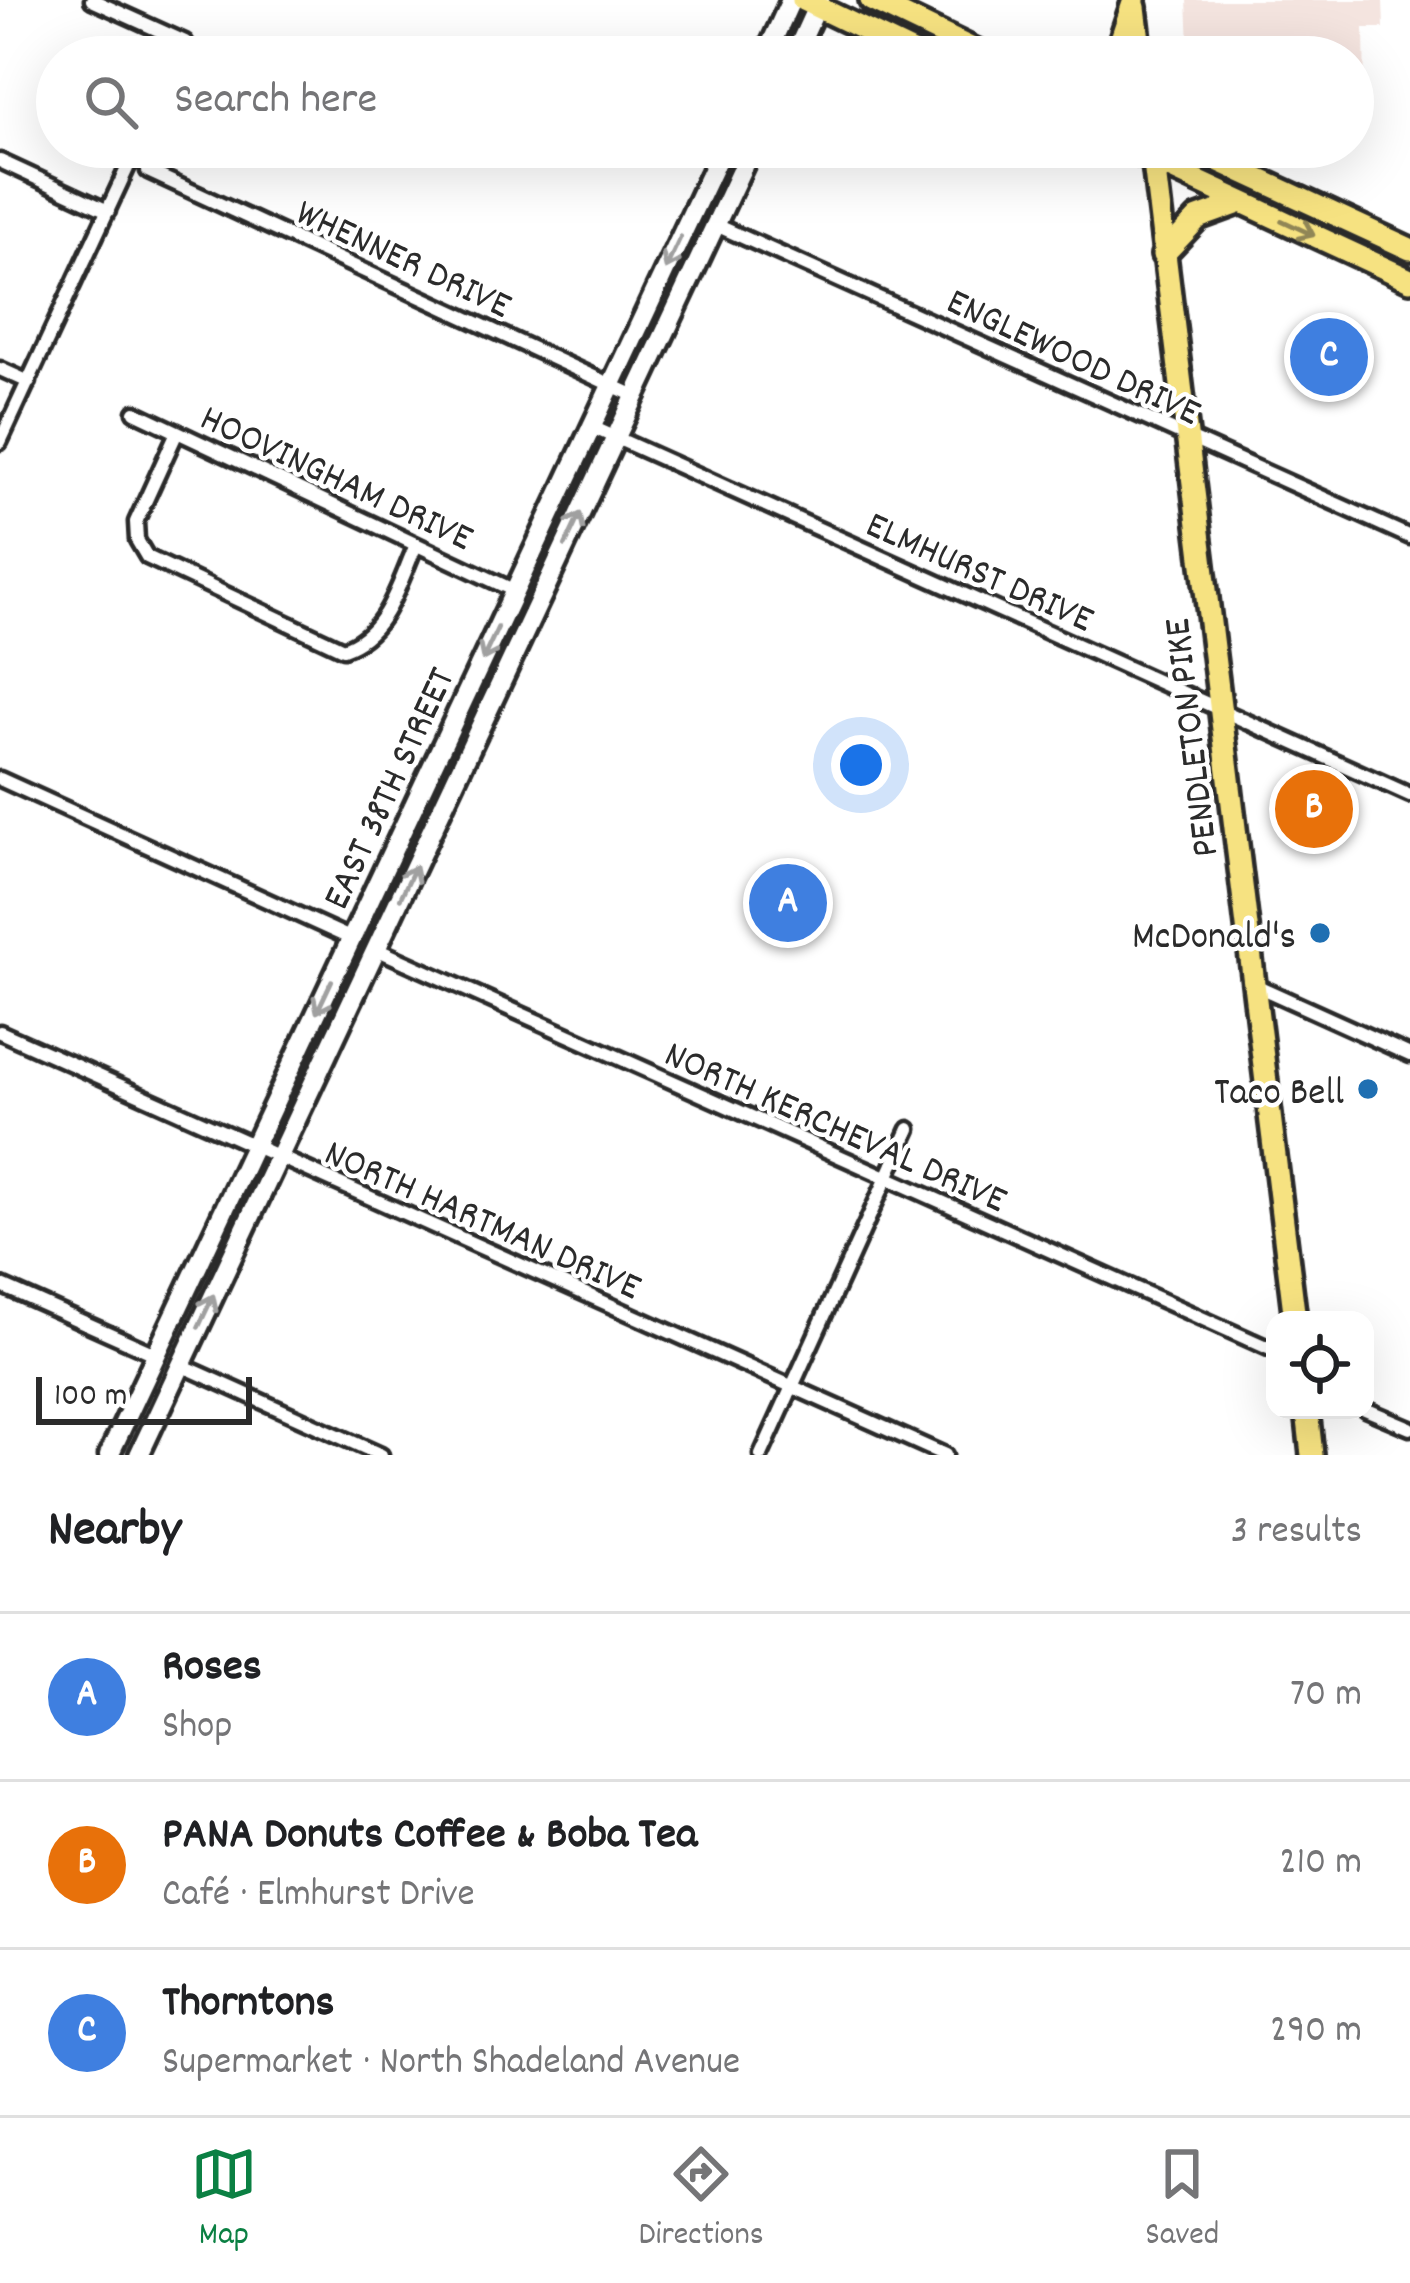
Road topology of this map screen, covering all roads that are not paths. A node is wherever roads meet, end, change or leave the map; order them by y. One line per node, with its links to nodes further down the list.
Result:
1 (92, 0): 6 (street)
2 (791, 0): 7 (main road)
3 (871, 0): 10 (main road)
4 (1134, 0): 11 (main road); 12 (main road)
5 (814, 2): 8 (main road); 9 (main road)
6 (171, 36)
7 (775, 36)
8 (802, 36)
9 (880, 36)
10 (946, 36)
11 (1122, 36)
12 (1138, 36)
13 (0, 160): 22 (street)
14 (127, 168): 22 (street)
15 (713, 168): 29 (main road, EAST 38TH STREET, one-way to 29)
16 (742, 168): 23 (main road, EAST 38TH STREET)
17 (1154, 168): 25 (main road, PENDLETON PIKE)
18 (1179, 168): 21 (main road)
19 (1234, 168): 24 (main road)
20 (148, 171): 29 (street, WHENNER DRIVE)
21 (1242, 202): 25 (main road); 26 (main road, one-way to 26)
22 (108, 211): 28 (street)
23 (716, 225): 30 (main road, EAST 38TH STREET); 35 (street, ENGLEWOOD DRIVE)
24 (1410, 249)
25 (1163, 255): 35 (main road, PENDLETON PIKE)
26 (1410, 280)
27 (0, 369): 28 (street)
28 (29, 382): 36 (street)
29 (612, 385): 30 (street, WHENNER DRIVE); 32 (main road, EAST 38TH STREET)
30 (635, 397): 34 (main road, EAST 38TH STREET)
31 (135, 412): 33 (street, HOOVINGHAM DRIVE)
32 (592, 427): 34 (street, ELMHURST DRIVE); 39 (main road, EAST 38TH STREET)
33 (177, 432): 38 (street, HOOVINGHAM DRIVE); 38 (street)
34 (616, 437): 40 (street, ELMHURST DRIVE); 44 (main road, EAST 38TH STREET, one-way to 34)
35 (1189, 440): 37 (street, ENGLEWOOD DRIVE); 40 (main road, PENDLETON PIKE)
36 (0, 442)
37 (1410, 537)
38 (416, 544): 39 (street, HOOVINGHAM DRIVE)
39 (515, 591): 43 (main road, EAST 38TH STREET, one-way to 43)
40 (1221, 710): 42 (street, ELMHURST DRIVE); 45 (main road, PENDLETON PIKE)
41 (0, 778): 43 (street)
42 (1410, 795)
43 (352, 939): 49 (main road, EAST 38TH STREET, one-way to 49)
44 (376, 949): 50 (main road, EAST 38TH STREET); 51 (street, NORTH KERCHEVAL DRIVE)
45 (1254, 984): 47 (street); 53 (main road, PENDLETON PIKE)
46 (0, 1032): 49 (street, NORTH HARTMAN DRIVE)
47 (1410, 1055)
48 (909, 1129): 51 (street)
49 (254, 1147): 50 (street, NORTH HARTMAN DRIVE); 55 (main road, EAST 38TH STREET)
50 (278, 1157): 56 (main road, EAST 38TH STREET, one-way to 50); 57 (street, NORTH HARTMAN DRIVE)
51 (885, 1178): 54 (street, NORTH KERCHEVAL DRIVE); 57 (street)
52 (0, 1286): 55 (street)
53 (1294, 1311)
54 (1266, 1347)
55 (157, 1355): 61 (main road, EAST 38TH STREET)
56 (181, 1365): 62 (main road, EAST 38TH STREET); 63 (street)
57 (792, 1385): 64 (street); 65 (street, NORTH HARTMAN DRIVE)
58 (1374, 1412): 60 (street)
59 (1308, 1419): 66 (main road)
60 (1410, 1428)
61 (110, 1455)
62 (139, 1455)
63 (381, 1455)
64 (761, 1455)
65 (945, 1455)
66 (1312, 1455)

